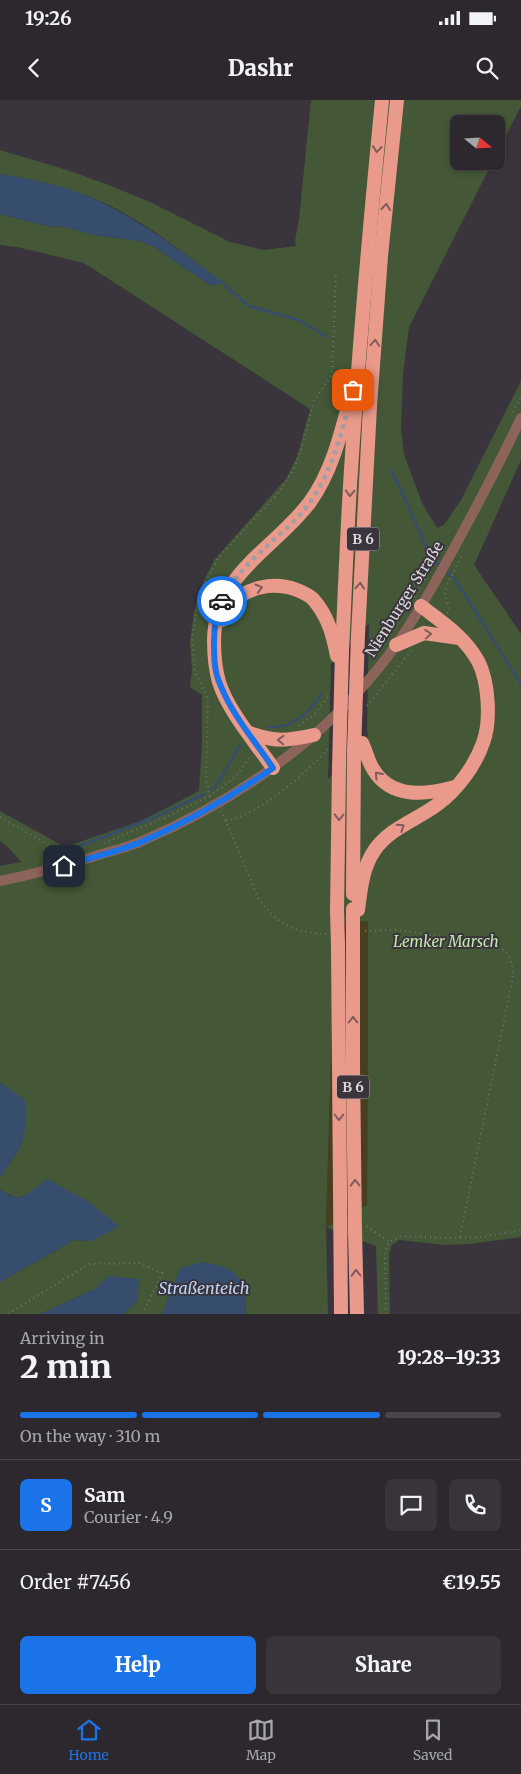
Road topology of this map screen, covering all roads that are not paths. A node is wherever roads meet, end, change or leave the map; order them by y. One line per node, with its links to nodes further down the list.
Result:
1 (382, 100): 3 (highway, B 6, one-way to 3)
2 (397, 100): 12 (highway, B 6, one-way to 2, bridge)
3 (358, 374): 6 (highway); 9 (highway, B 6, one-way to 9)
4 (521, 418): 5 (street, Nienburger Straße)
5 (421, 606): 7 (highway); 8 (street, Nienburger Straße)
6 (214, 634): 9 (highway, one-way to 9); 10 (highway)
7 (462, 639): 8 (highway, one-way to 7); 14 (highway)
8 (396, 645): 11 (street, Nienburger Straße)
9 (340, 654): 17 (highway, B 6, one-way to 17, bridge)
10 (249, 733): 11 (highway, one-way to 10); 13 (highway)
11 (314, 735): 13 (street, Nienburger Straße)
12 (358, 747): 14 (highway, one-way to 12); 16 (highway, B 6)
13 (273, 768): 15 (street, Nienburger Straße)
14 (455, 787): 16 (highway, one-way to 14)
15 (0, 881)
16 (355, 910): 18 (highway, B 6, one-way to 16, bridge)
17 (341, 1314)
18 (357, 1314)

